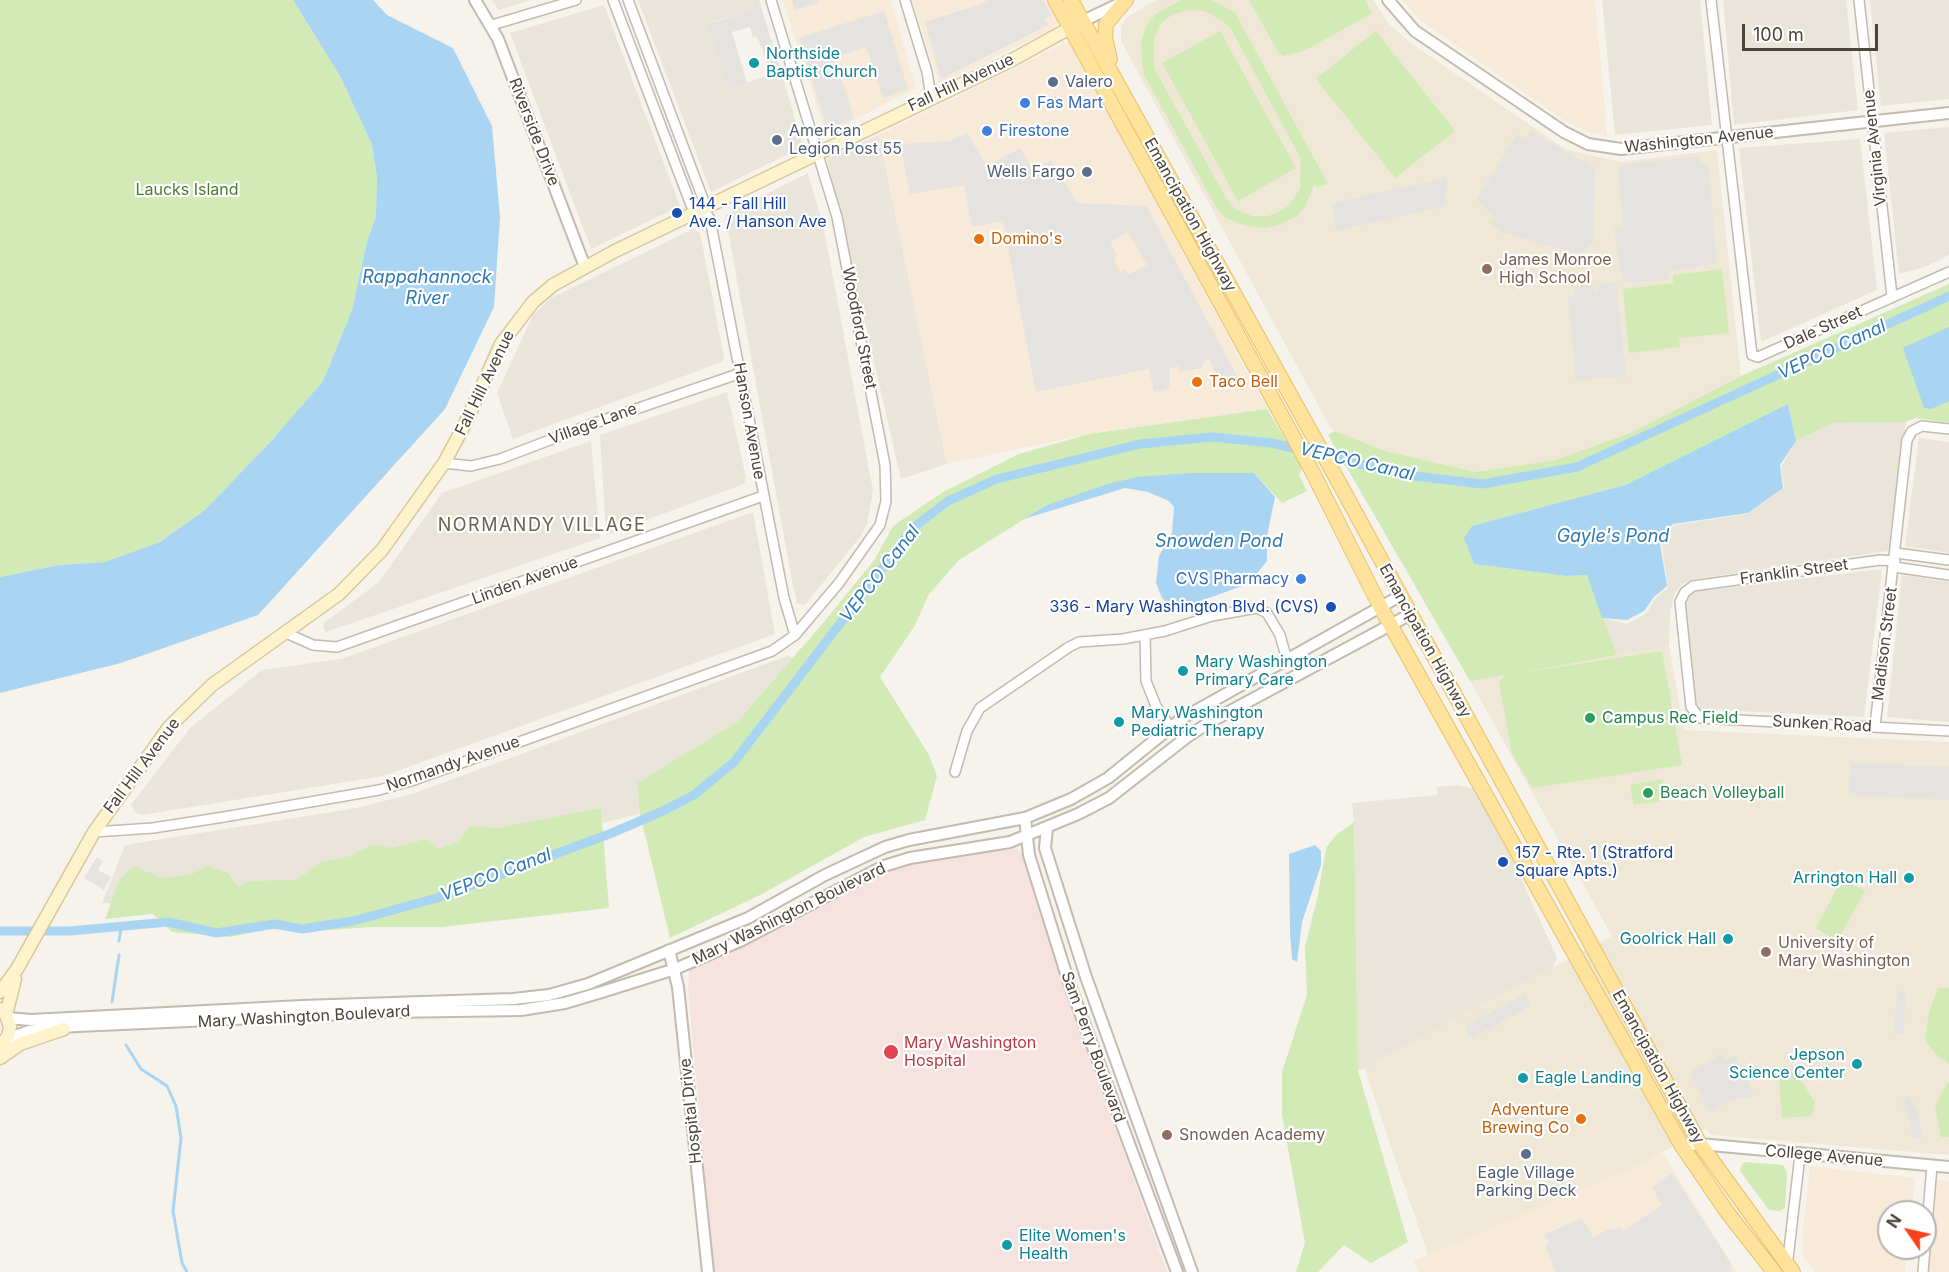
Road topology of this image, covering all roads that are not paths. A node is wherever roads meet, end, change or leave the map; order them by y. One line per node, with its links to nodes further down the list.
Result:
1 (475, 0): 14 (street, Riverside Drive)
2 (576, 0): 14 (street)
3 (613, 0): 22 (street, Hanson Avenue)
4 (628, 0): 22 (street, Hanson Avenue)
5 (771, 0): 21 (street, Woodford Street)
6 (906, 0): 17 (street)
7 (1055, 0): 15 (main road, Emancipation Highway)
8 (1071, 0): 13 (main road, Emancipation Highway)
9 (1126, 0): 13 (street, Fall Hill Avenue); 16 (main road)
10 (1388, 0): 20 (street, Washington Avenue)
11 (1711, 0): 20 (street)
12 (1859, 0): 19 (street, Virginia Avenue)
13 (1083, 21): 15 (main road, Fall Hill Avenue); 16 (main road, Emancipation Highway)
14 (492, 25): 23 (street, Riverside Drive)
15 (1071, 28): 17 (main road, Fall Hill Avenue); 34 (main road, Emancipation Highway)
16 (1115, 78): 33 (main road, Emancipation Highway)
17 (931, 97): 21 (main road, Fall Hill Avenue)
18 (1949, 113): 19 (street, Washington Avenue)
19 (1872, 122): 20 (street, Washington Avenue); 25 (street, Virginia Avenue)
20 (1726, 138): 25 (street, Dale Street)
21 (819, 153): 22 (main road, Fall Hill Avenue); 38 (street, Woodford Street)
22 (703, 209): 23 (main road, Fall Hill Avenue); 26 (street, Hanson Avenue)
23 (585, 267): 28 (main road, Fall Hill Avenue)
24 (1949, 272): 25 (street, Dale Street)
25 (1892, 296)
26 (741, 373): 28 (street, Village Lane); 29 (street, Hanson Avenue)
27 (1949, 429): 30 (street, Madison Street)
28 (444, 463): 37 (main road, Fall Hill Avenue)
29 (763, 496): 37 (street, Linden Avenue); 38 (street, Hanson Avenue)
30 (1895, 560): 31 (street, Franklin Street); 32 (street, Franklin Street); 41 (street, Franklin Street); 42 (street, Madison Street)
31 (1949, 560)
32 (1949, 575)
33 (1400, 596): 34 (street, Mary Washington Boulevard); 35 (main road, Emancipation Highway)
34 (1380, 608): 36 (main road, Emancipation Highway); 40 (street, Mary Washington Boulevard)
35 (1409, 615): 36 (street, Mary Washington Boulevard); 58 (main road, Emancipation Highway)
36 (1390, 625): 47 (street, Mary Washington Boulevard); 59 (main road, Emancipation Highway)
37 (286, 633): 48 (main road, Fall Hill Avenue)
38 (795, 635): 48 (street, Normandy Avenue)
39 (1145, 635): 40 (street); 43 (street); 45 (street)
40 (1287, 660): 43 (street, Mary Washington Boulevard)
41 (1695, 716): 42 (street, Sunken Road)
42 (1875, 726): 44 (street, Sunken Road)
43 (1170, 727): 46 (street, Mary Washington Boulevard)
44 (1949, 731)
45 (956, 772)
46 (1025, 818): 49 (street, Sam Perry Boulevard); 50 (street, Mary Washington Boulevard)
47 (1047, 828): 49 (street, Mary Washington Boulevard); 66 (street, Sam Perry Boulevard)
48 (94, 832): 51 (main road, Fall Hill Avenue)
49 (1027, 837): 52 (street, Mary Washington Boulevard); 65 (street, Sam Perry Boulevard)
50 (669, 951): 52 (street, Hospital Drive); 54 (street, Mary Washington Boulevard)
51 (19, 965): 53 (main road, Fall Hill Avenue); 54 (main road, Fall Hill Avenue)
52 (675, 969): 55 (street, Mary Washington Boulevard); 64 (street, Hospital Drive)
53 (0, 992)
54 (5, 1014): 56 (main road, Fall Hill Avenue)
55 (64, 1029): 56 (street, Mary Washington Boulevard); 57 (main road)
56 (3, 1043)
57 (0, 1058)
58 (1700, 1144): 59 (street); 60 (street, College Avenue); 63 (main road, Emancipation Highway)
59 (1685, 1149): 67 (main road, Emancipation Highway)
60 (1800, 1155): 61 (street, College Avenue); 63 (street)
61 (1932, 1166): 62 (street, College Avenue); 68 (street)
62 (1949, 1167)
63 (1789, 1270)
64 (708, 1272)
65 (1177, 1272)
66 (1192, 1272)
67 (1774, 1272)
68 (1923, 1272)

